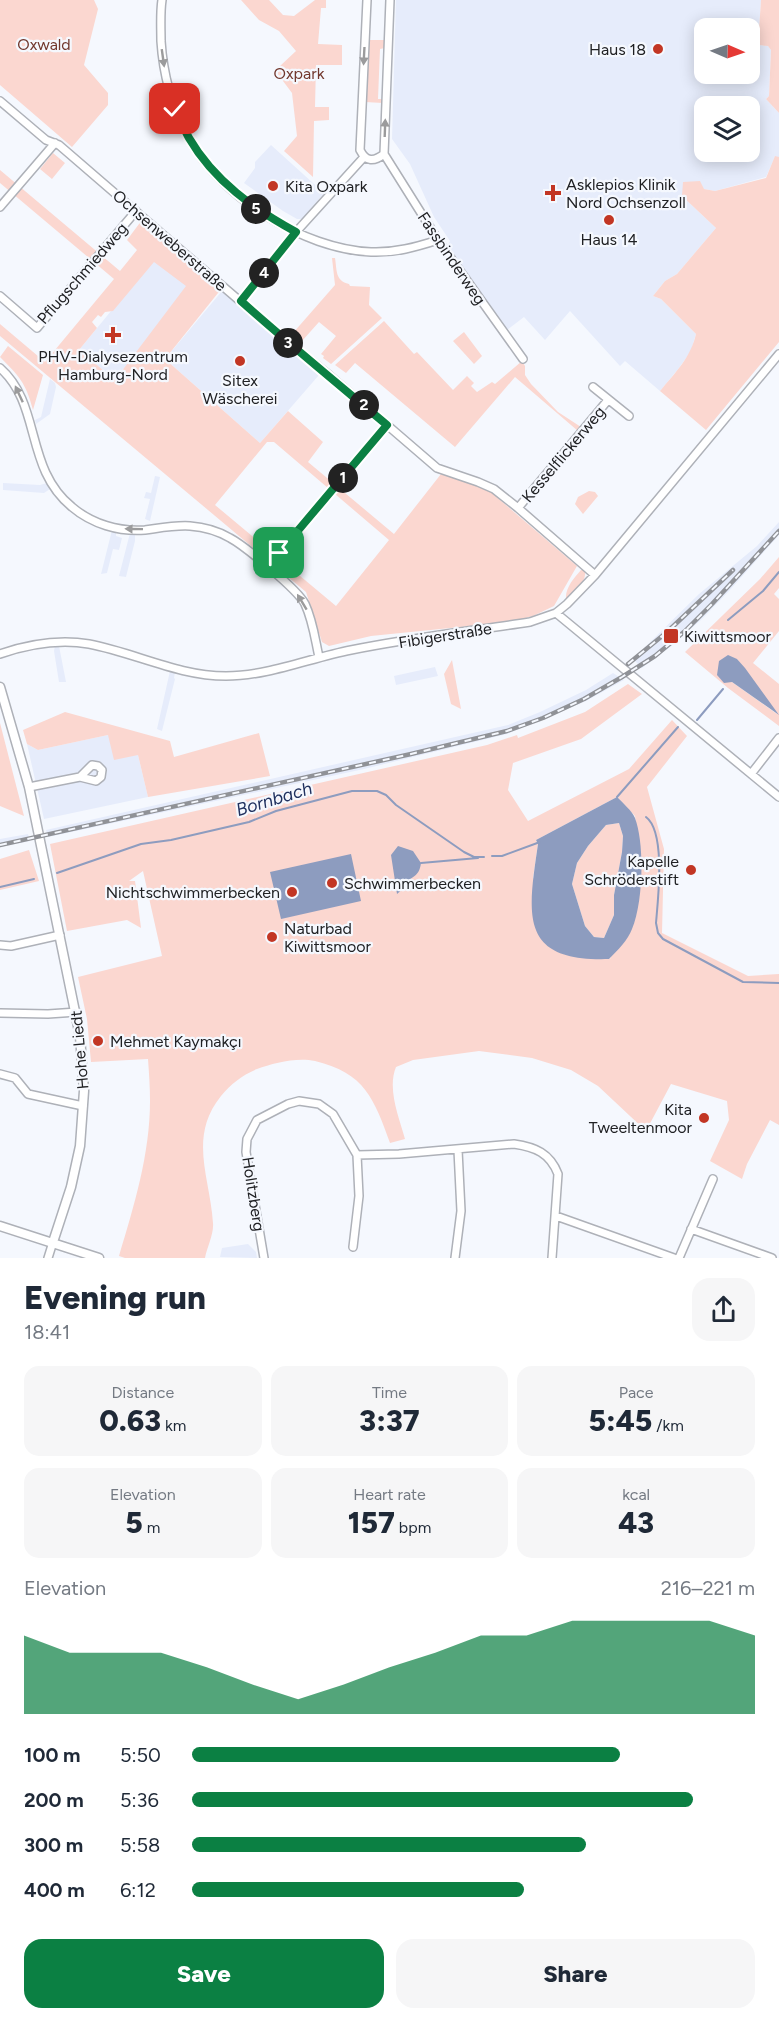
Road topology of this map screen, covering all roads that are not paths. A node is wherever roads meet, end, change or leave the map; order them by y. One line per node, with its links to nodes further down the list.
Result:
1 (162, 0): 10 (street, one-way to 10)
2 (367, 0): 7 (street, one-way to 7)
3 (390, 0): 6 (street, one-way to 3)
4 (0, 101): 5 (street, Ochsenweberstraße)
5 (55, 143): 8 (street); 9 (street, Ochsenweberstraße)
6 (384, 154): 7 (street); 11 (street, Fassbinderweg)
7 (364, 157): 10 (street)
8 (0, 207)
9 (136, 211): 12 (street, Pflugschmiedweg); 13 (street, Ochsenweberstraße)
10 (296, 232): 11 (street); 13 (street)
11 (438, 240): 15 (street, Fassbinderweg)
12 (0, 296)
13 (241, 301): 20 (street, Ochsenweberstraße)
14 (779, 354): 23 (street, Fibigerstraße)
15 (523, 359)
16 (0, 368): 22 (street, one-way to 16)
17 (592, 387): 18 (street, Kesselflickerweg)
18 (608, 400): 19 (street, Kesselflickerweg); 21 (street, Kesselflickerweg)
19 (629, 416)
20 (387, 425): 21 (street, Ochsenweberstraße); 22 (street)
21 (518, 508): 23 (street, Ochsenweberstraße)
22 (267, 567): 26 (street, one-way to 22)
23 (595, 575): 24 (street, Fibigerstraße)
24 (556, 613): 26 (street, Fibigerstraße); 29 (street)
25 (0, 654): 26 (street, Fibigerstraße)
26 (319, 657)
27 (0, 687): 31 (street, Hohe Liedt)
28 (779, 738): 29 (street)
29 (751, 774): 32 (street)
30 (80, 777): 31 (street)
31 (28, 787): 33 (street, Hohe Liedt)
32 (779, 797)
33 (60, 936): 34 (street); 35 (street, Hohe Liedt)
34 (0, 945)
35 (77, 1012): 36 (street); 38 (street, Hohe Liedt)
36 (0, 1013)
37 (0, 1074): 38 (street)
38 (83, 1106): 45 (street, Hohe Liedt)
39 (458, 1150): 40 (street); 42 (street); 50 (street)
40 (357, 1155): 46 (street, Holitzberg); 49 (street, Holitzberg)
41 (713, 1179): 44 (street)
42 (556, 1216): 51 (street); 52 (street)
43 (0, 1226): 45 (street)
44 (691, 1229): 53 (street); 54 (street)
45 (53, 1242): 47 (street, Hohe Liedt); 48 (street)
46 (353, 1247)
47 (48, 1258)
48 (99, 1258)
49 (264, 1258)
50 (455, 1258)
51 (552, 1258)
52 (674, 1258)
53 (679, 1258)
54 (772, 1258)

